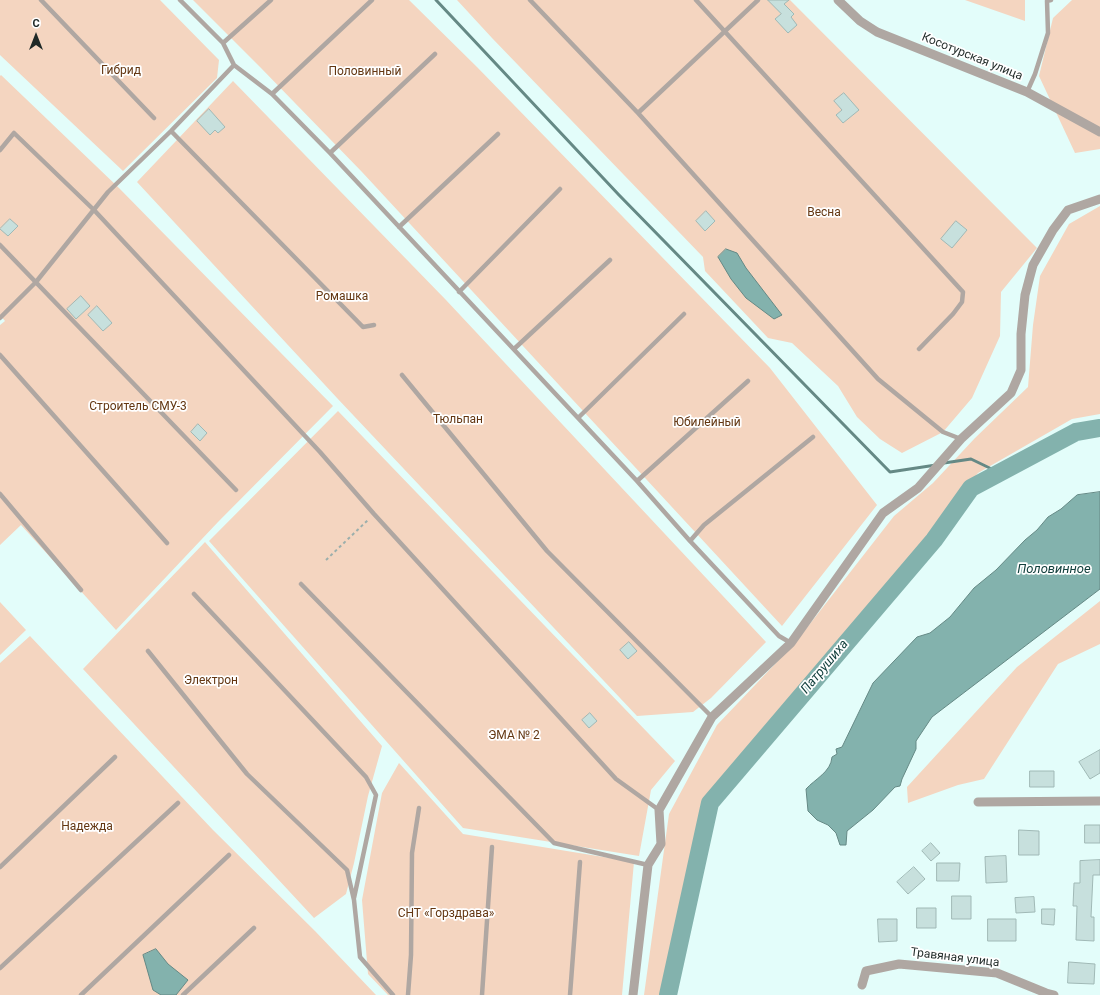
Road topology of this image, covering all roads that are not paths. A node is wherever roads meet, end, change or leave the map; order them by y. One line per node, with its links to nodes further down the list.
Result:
1 (41, 0): 17 (lane)
2 (180, 0): 11 (lane)
3 (270, 0): 11 (lane)
4 (372, 0): 15 (lane)
5 (530, 0): 16 (lane)
6 (696, 0): 10 (lane)
7 (758, 0): 10 (lane)
8 (838, 0): 14 (street, Косотурская улица)
9 (1051, 0): 14 (lane)
10 (726, 31): 16 (lane); 35 (lane)
11 (223, 44): 13 (lane)
12 (435, 54): 22 (lane)
13 (234, 65): 15 (lane); 18 (lane)
14 (1027, 92): 19 (street, Косотурская улица)
15 (272, 94): 22 (lane)
16 (638, 113): 41 (lane)
17 (154, 118)
18 (171, 131): 25 (lane); 33 (lane)
19 (1100, 132)
20 (498, 134): 26 (lane)
21 (0, 150): 25 (lane)
22 (330, 153): 26 (lane)
23 (560, 189): 30 (lane)
24 (1100, 199): 41 (street)
25 (94, 210): 29 (lane); 58 (lane)
26 (399, 227): 30 (lane)
27 (0, 245): 29 (lane)
28 (610, 260): 34 (lane)
29 (36, 282): 32 (lane); 43 (lane)
30 (459, 292): 34 (lane)
31 (684, 314): 39 (lane)
32 (0, 318)
33 (374, 325)
34 (514, 349): 39 (lane)
35 (919, 349)
36 (0, 356): 46 (lane)
37 (402, 376): 52 (lane)
38 (748, 381): 42 (lane)
39 (578, 418): 42 (lane)
40 (813, 437): 45 (lane)
41 (960, 439): 50 (street)
42 (637, 481): 45 (lane)
43 (236, 490)
44 (0, 494): 48 (lane)
45 (690, 541): 50 (lane)
46 (167, 543)
47 (301, 584): 62 (lane)
48 (81, 590)
49 (194, 594): 64 (lane)
50 (791, 643): 52 (street)
51 (148, 650): 64 (lane)
52 (712, 717): 58 (street)
53 (115, 757): 63 (lane)
54 (1100, 801): 55 (street)
55 (978, 802)
56 (178, 803): 66 (lane)
57 (419, 808): 71 (lane)
58 (659, 810): 62 (street)
59 (492, 847): 72 (lane)
60 (229, 855): 68 (lane)
61 (580, 862): 73 (lane)
62 (648, 865): 74 (street)
63 (0, 867)
64 (354, 900): 70 (lane)
65 (254, 928): 69 (lane)
66 (0, 968)
67 (862, 985): 75 (street, Травяная улица)
68 (81, 995)
69 (183, 995)
70 (393, 995)
71 (408, 995)
72 (482, 995)
73 (570, 995)
74 (632, 995)
75 (1054, 995)

